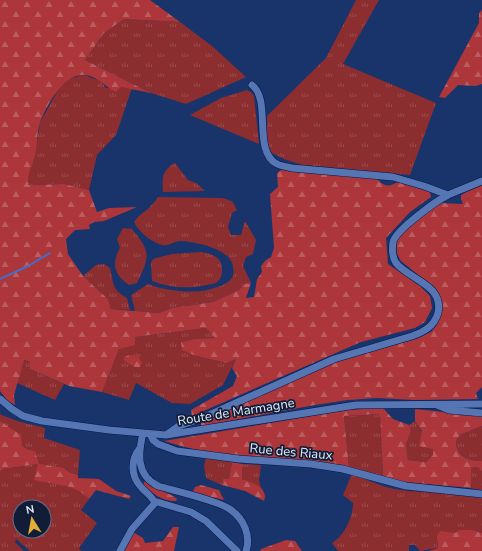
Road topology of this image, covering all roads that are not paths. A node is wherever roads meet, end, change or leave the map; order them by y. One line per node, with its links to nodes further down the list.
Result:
1 (252, 85): 3 (street)
2 (482, 180): 3 (street)
3 (448, 195): 9 (street)
4 (0, 399): 8 (street, Route de Marmagne)
5 (435, 404): 6 (street, Route de Marmagne); 7 (street); 9 (street, Route de Marmagne)
6 (482, 404)
7 (482, 413)
8 (147, 433): 9 (street, Route de Marmagne); 10 (street); 11 (street, Rue des Riaux)
9 (166, 435)
10 (140, 447): 12 (street); 15 (street)
11 (482, 494)
12 (154, 501): 13 (street); 14 (street)
13 (120, 551)
14 (237, 551)
15 (246, 551)

